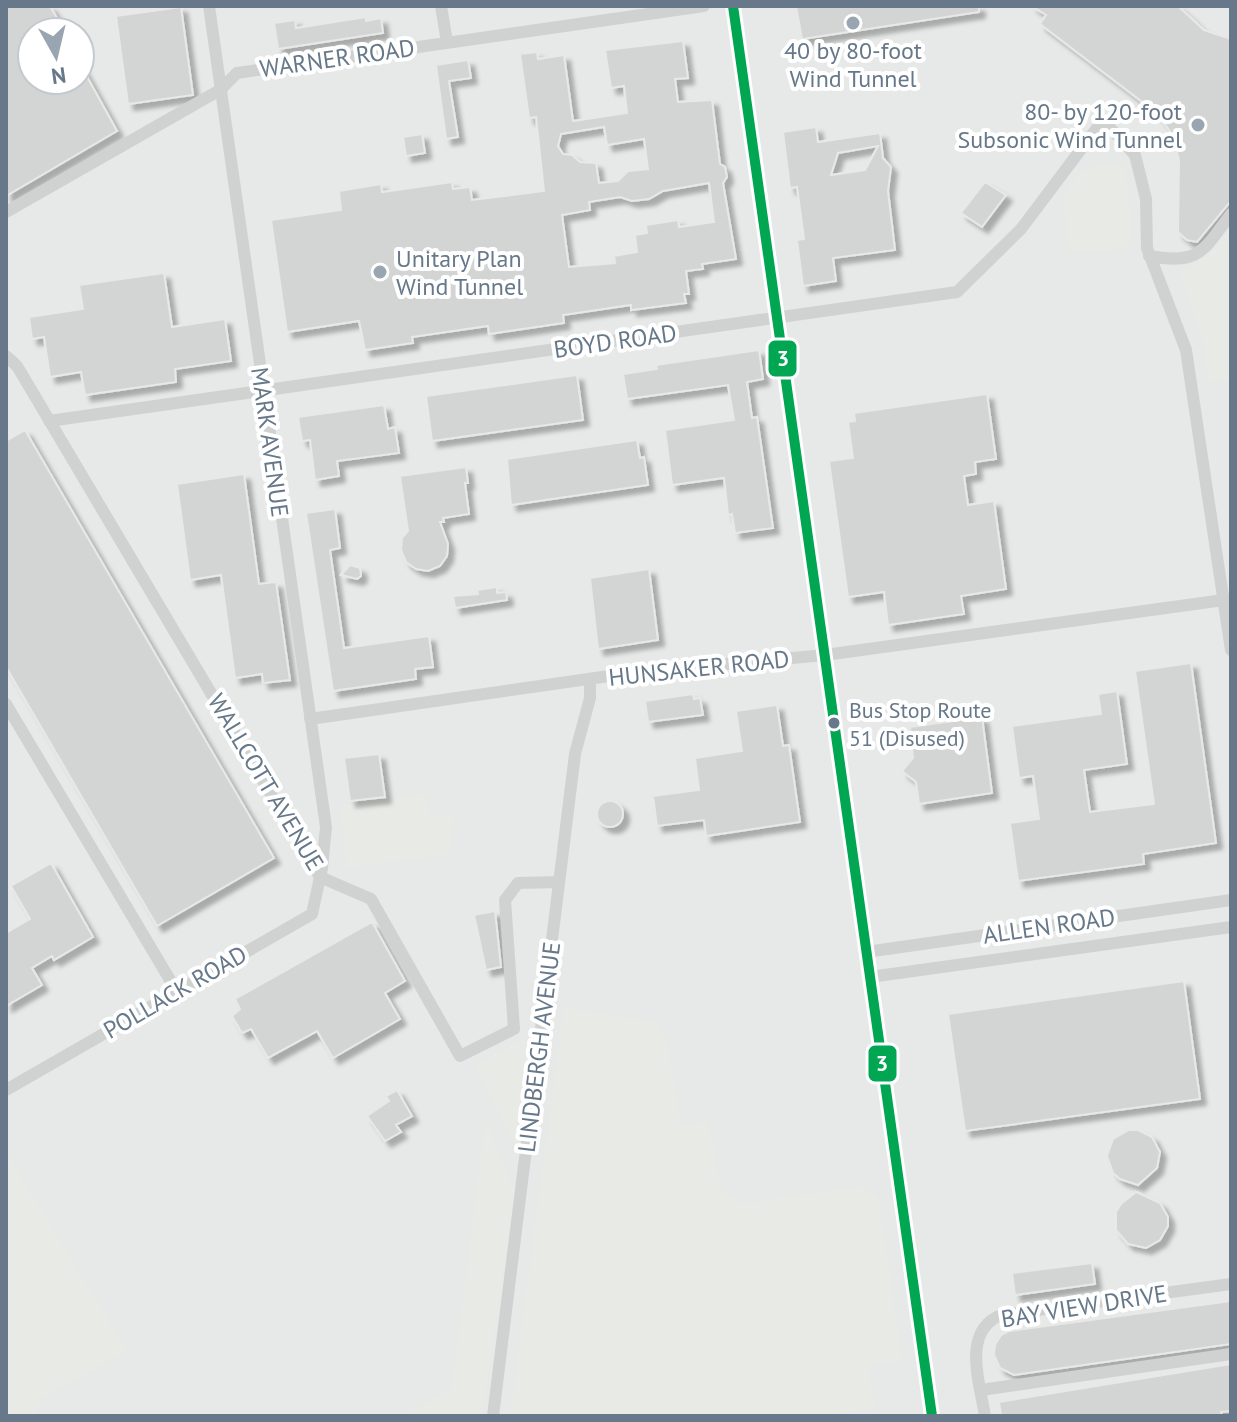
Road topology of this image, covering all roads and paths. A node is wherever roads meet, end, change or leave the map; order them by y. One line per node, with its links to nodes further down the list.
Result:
1 (209, 6): 6 (street, MARK AVENUE)
2 (441, 6): 5 (street)
3 (704, 6): 5 (street, WARNER ROAD)
4 (733, 6): 10 (street)
5 (447, 42): 6 (street, WARNER ROAD)
6 (220, 90): 7 (street, WARNER ROAD); 12 (street, MARK AVENUE)
7 (6, 212)
8 (1231, 214): 9 (street)
9 (1149, 256): 10 (street, BOYD ROAD); 14 (street)
10 (779, 318): 12 (street, BOYD ROAD); 16 (street)
11 (6, 356): 13 (street, WALLCOTT AVENUE)
12 (262, 391): 13 (street, BOYD ROAD); 19 (street, MARK AVENUE)
13 (49, 421): 20 (street, WALLCOTT AVENUE)
14 (1228, 600): 15 (street); 16 (street, HUNSAKER ROAD)
15 (1231, 650)
16 (825, 655): 17 (street, HUNSAKER ROAD); 24 (street)
17 (590, 679): 19 (street, HUNSAKER ROAD); 21 (street, LINDBERGH AVENUE)
18 (6, 704): 26 (street)
19 (310, 719): 20 (street, MARK AVENUE)
20 (320, 877): 21 (street, WALLCOTT AVENUE); 26 (street, POLLACK ROAD)
21 (559, 882): 31 (street, LINDBERGH AVENUE)
22 (1231, 900): 24 (street, ALLEN ROAD)
23 (1231, 927): 25 (street, ALLEN ROAD)
24 (866, 952): 25 (street)
25 (870, 977): 32 (street)
26 (176, 990): 27 (street, POLLACK ROAD)
27 (6, 1090)
28 (1231, 1284): 30 (street, BAY VIEW DRIVE)
29 (1231, 1354): 30 (street)
30 (981, 1390): 33 (street, BAY VIEW DRIVE)
31 (493, 1416)
32 (932, 1416)
33 (985, 1416)

